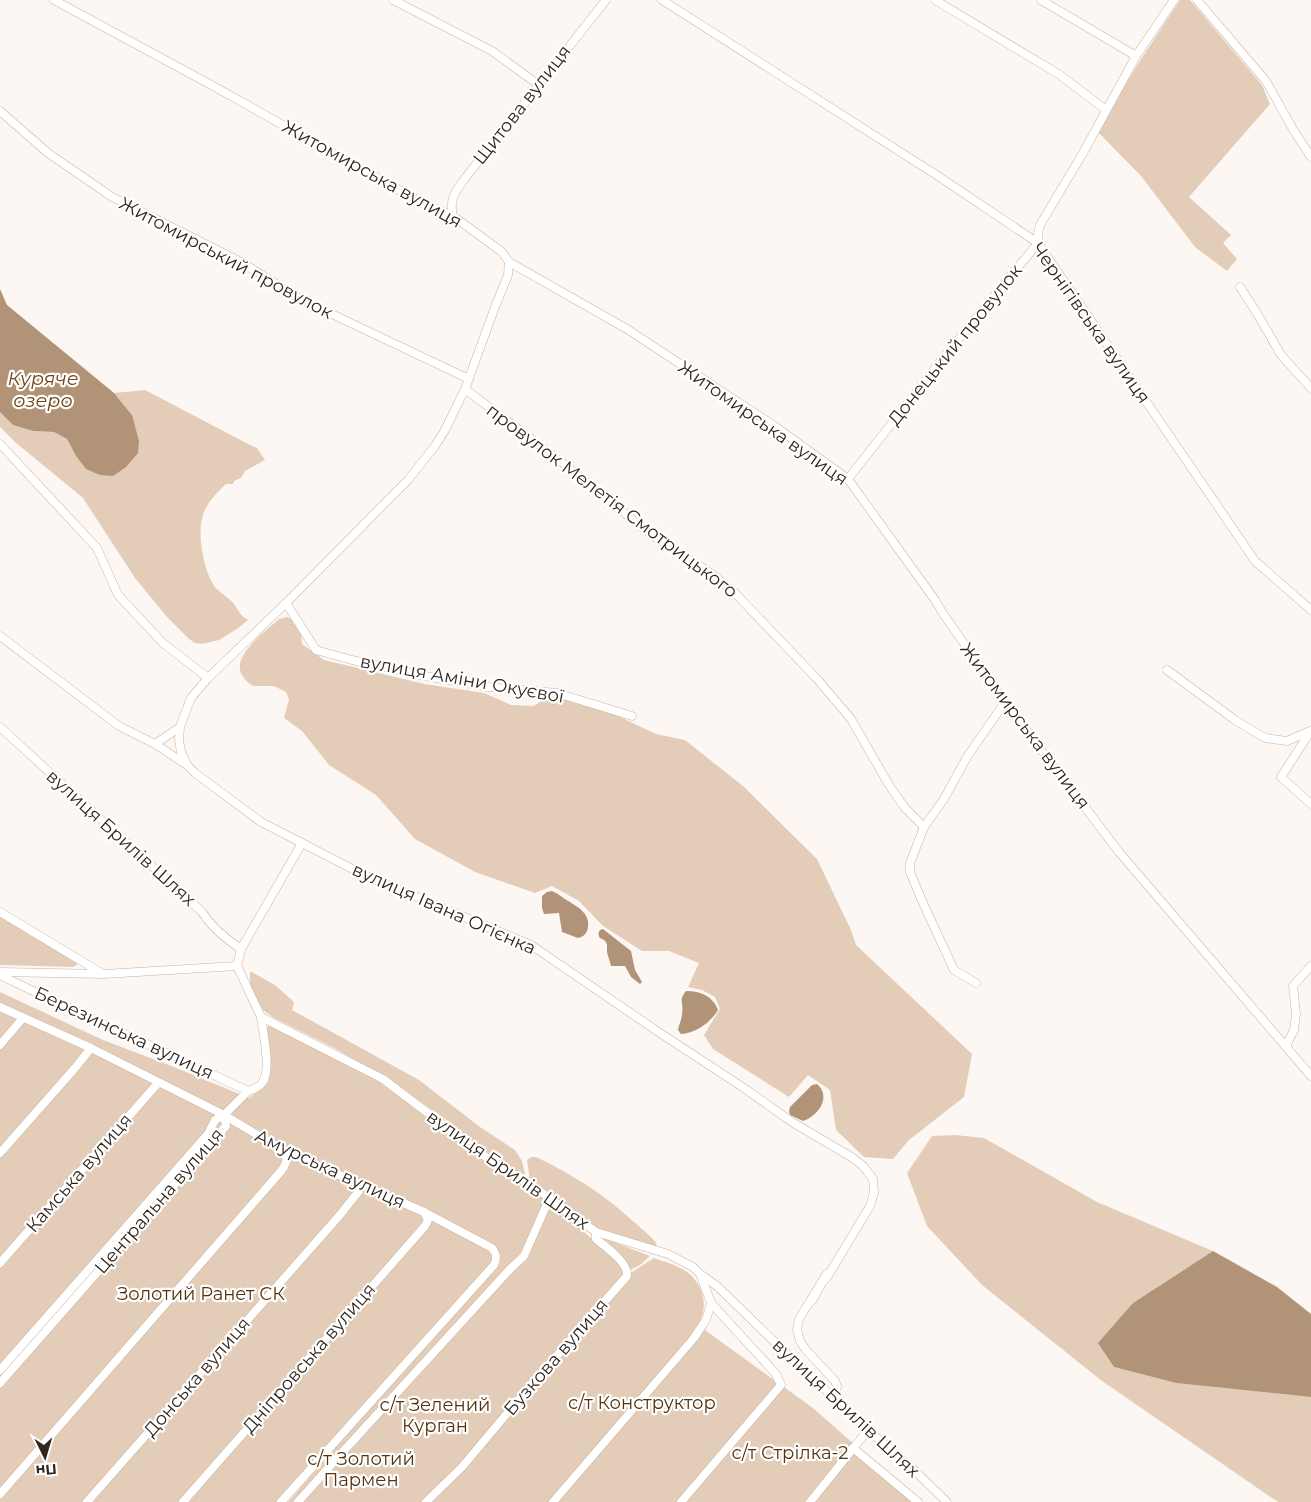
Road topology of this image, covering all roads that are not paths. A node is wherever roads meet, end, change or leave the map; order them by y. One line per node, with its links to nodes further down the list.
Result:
1 (54, 0): 14 (street, Житомирська вулиця)
2 (393, 0): 10 (street)
3 (606, 0): 10 (street, Щитова вулиця)
4 (662, 0): 15 (street, Чернігівська вулиця)
5 (935, 0): 11 (street)
6 (1041, 0): 9 (street)
7 (1174, 0): 9 (street, Донецький провулок)
8 (1196, 0): 13 (street)
9 (1136, 56): 11 (street, Донецький провулок)
10 (539, 85): 14 (street, Щитова вулиця)
11 (1106, 110): 15 (street, Донецький провулок)
12 (0, 111): 18 (street, Житомирський провулок)
13 (1311, 157)
14 (452, 216): 16 (street, Житомирська вулиця)
15 (1038, 243): 22 (street, Донецький провулок); 24 (street, Чернігівська вулиця)
16 (509, 262): 18 (street); 22 (street, Житомирська вулиця)
17 (1240, 287): 19 (street)
18 (469, 378): 20 (street)
19 (1311, 388)
20 (465, 389): 23 (street); 38 (street, провулок Мелетія Смотрицького)
21 (0, 444): 27 (street)
22 (848, 479): 28 (street, Житомирська вулиця)
23 (286, 603): 27 (street); 29 (street, вулиця Аміни Окуєвої)
24 (1311, 610)
25 (0, 636): 34 (street, вулиця Івана Огієнка)
26 (1167, 670): 33 (street)
27 (208, 678): 31 (street)
28 (1005, 702): 38 (street); 51 (street, Житомирська вулиця)
29 (632, 716)
30 (0, 727): 41 (street, вулиця Брилів Шлях)
31 (180, 727): 34 (street); 36 (street)
32 (1311, 731): 33 (street); 35 (street)
33 (1287, 742): 35 (street)
34 (155, 744): 36 (street, вулиця Івана Огієнка)
35 (1295, 756): 37 (street)
36 (187, 765): 39 (street, вулиця Івана Огієнка)
37 (1311, 804)
38 (924, 827): 46 (street)
39 (302, 843): 41 (street); 60 (street, вулиця Івана Огієнка)
40 (0, 912): 45 (street)
41 (241, 949): 42 (street)
42 (237, 966): 45 (street, Березинська вулиця); 48 (street)
43 (1311, 966): 51 (street)
44 (0, 973): 45 (street, Березинська вулиця); 55 (street, Березинська вулиця)
45 (104, 974)
46 (976, 983)
47 (0, 1007): 49 (street, Амурська вулиця)
48 (262, 1017): 55 (street); 61 (street, вулиця Брилів Шлях)
49 (23, 1018): 50 (street); 52 (street, Амурська вулиця)
50 (0, 1045)
51 (1286, 1046): 53 (street, Житомирська вулиця)
52 (91, 1048): 54 (street, Амурська вулиця); 58 (street)
53 (1311, 1076)
54 (158, 1083): 56 (street, Амурська вулиця); 64 (street, Камська вулиця)
55 (248, 1091): 56 (street)
56 (224, 1115): 57 (street, Амурська вулиця); 67 (street, Центральна вулиця); 68 (street, Центральна вулиця)
57 (284, 1151): 59 (street, Амурська вулиця); 72 (street)
58 (0, 1153)
59 (356, 1182): 62 (street, Амурська вулиця); 73 (street, Донська вулиця)
60 (873, 1195): 60 (street); 60 (street); 69 (street)
61 (550, 1197): 63 (street, вулиця Брилів Шлях); 76 (street)
62 (424, 1212): 74 (street, Дніпровська вулиця); 75 (street, Амурська вулиця)
63 (596, 1232): 65 (street, вулиця Брилів Шлях); 77 (street, Бузкова вулиця)
64 (0, 1263)
65 (700, 1274): 66 (street); 69 (street, вулиця Брилів Шлях)
66 (711, 1303): 78 (street); 79 (street)
67 (0, 1370)
68 (0, 1383)
69 (835, 1398): 70 (street, вулиця Брилів Шлях)
70 (868, 1430): 71 (street); 82 (street, вулиця Брилів Шлях)
71 (853, 1448): 80 (street); 81 (street)
72 (0, 1494)
73 (87, 1502)
74 (183, 1502)
75 (281, 1502)
76 (298, 1502)
77 (426, 1502)
78 (553, 1502)
79 (681, 1502)
80 (810, 1502)
81 (918, 1502)
82 (947, 1502)

